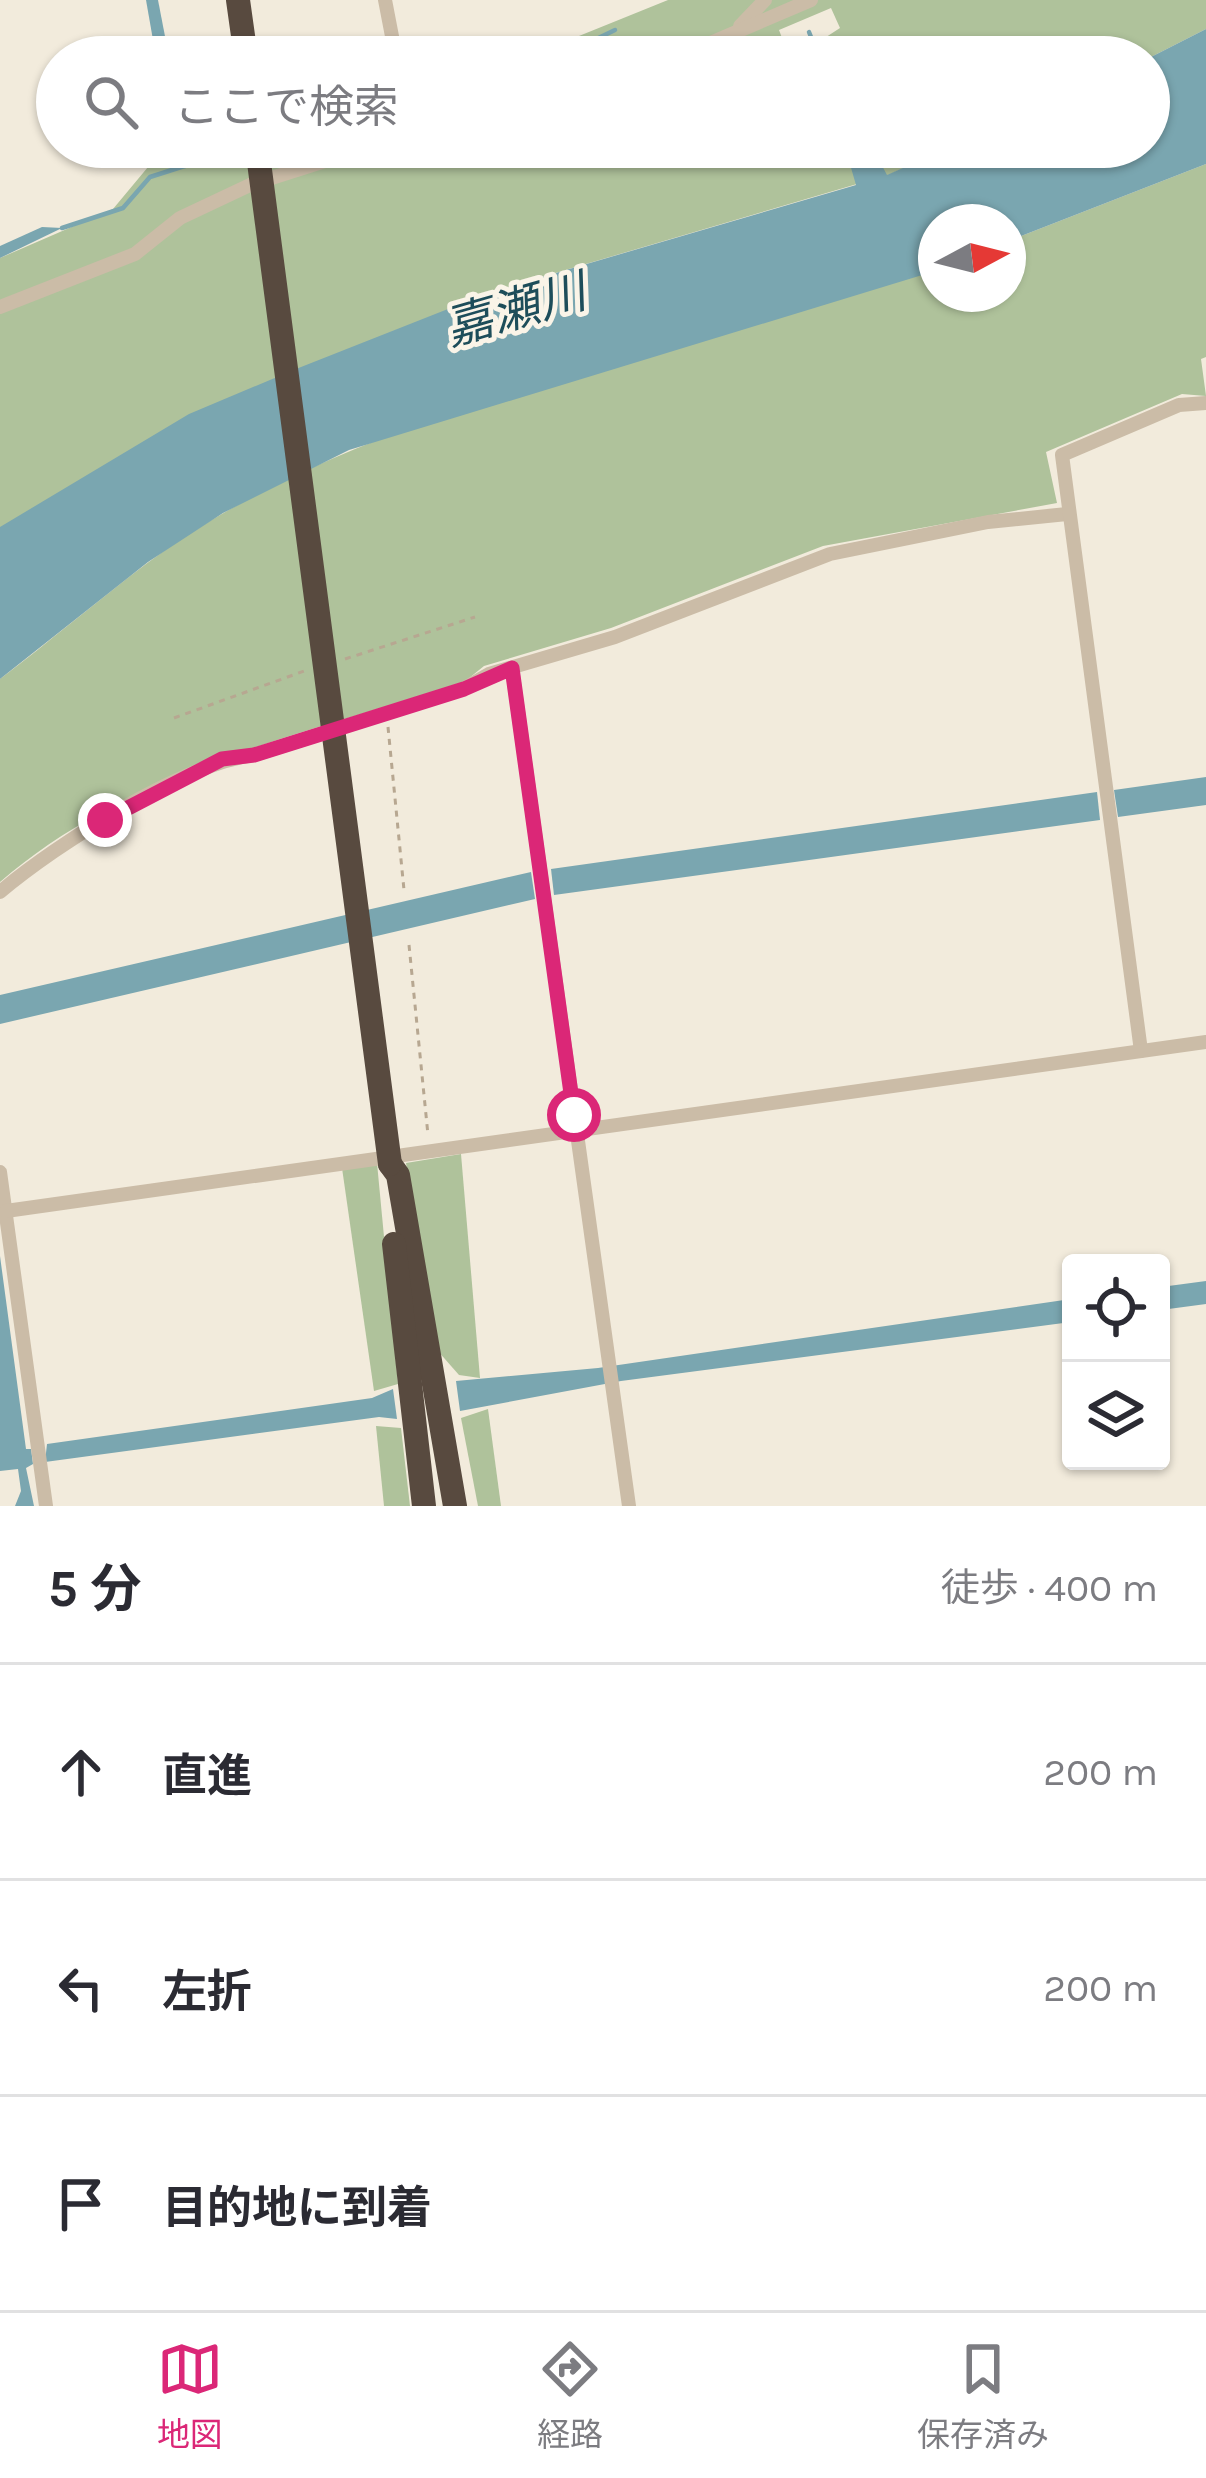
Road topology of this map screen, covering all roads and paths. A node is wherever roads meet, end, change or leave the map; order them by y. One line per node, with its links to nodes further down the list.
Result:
1 (238, 0): 6 (highway)
2 (386, 0): 7 (street)
3 (765, 0): 5 (street)
4 (811, 0): 5 (street)
5 (732, 34): 8 (street)
6 (243, 36)
7 (392, 36)
8 (727, 36)
9 (260, 168): 23 (highway, bridge)
10 (305, 168): 11 (street)
11 (0, 307)
12 (1206, 403): 13 (street)
13 (1067, 514): 14 (street); 20 (street)
14 (512, 668): 15 (street); 21 (street)
15 (386, 713): 16 (path); 17 (street)
16 (404, 890)
17 (0, 892)
18 (410, 945): 22 (path)
19 (1206, 1042): 20 (street)
20 (1141, 1051): 21 (street)
21 (579, 1129): 22 (street); 29 (street)
22 (430, 1150): 25 (street)
23 (390, 1164): 27 (highway); 28 (highway)
24 (0, 1172): 25 (street)
25 (5, 1211): 26 (street)
26 (46, 1506)
27 (424, 1506)
28 (455, 1506)
29 (629, 1506)

